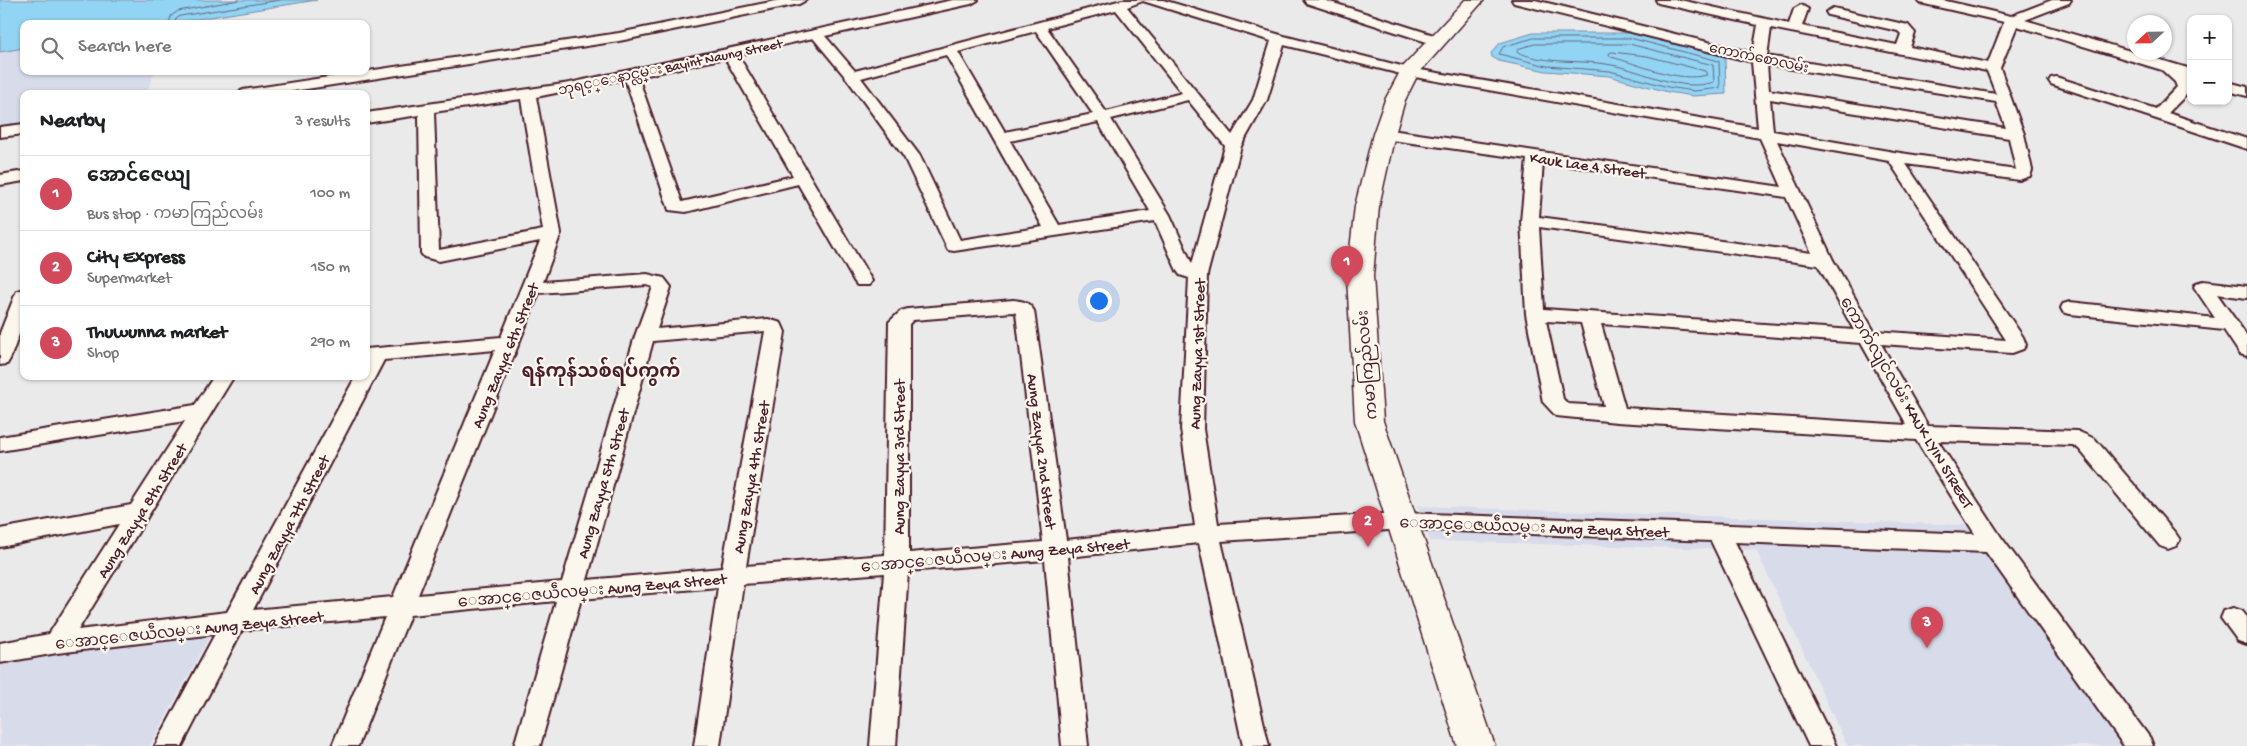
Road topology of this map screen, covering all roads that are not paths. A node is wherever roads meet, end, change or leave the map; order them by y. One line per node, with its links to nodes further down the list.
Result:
1 (800, 0): 34 (street)
2 (1137, 0): 11 (street)
3 (1149, 0): 20 (street)
4 (1311, 0): 21 (street)
5 (1475, 0): 21 (main road, ကမာကြည်လမ်း)
6 (1519, 0): 25 (street, ကောက်စောလမ်း)
7 (1663, 0): 12 (street)
8 (1925, 0): 15 (street)
9 (2064, 0): 15 (street)
10 (965, 1): 19 (street, ဘုရင့္ေနာင္လမ္း Bayint Naung Street)
11 (1119, 5): 17 (street); 39 (street)
12 (1716, 5): 16 (street)
13 (1802, 9): 18 (street)
14 (1833, 12): 23 (street)
15 (2012, 20): 26 (street); 30 (street)
16 (1765, 23): 18 (street); 25 (street, ကောက်လျင်လမ်း KAUK LYIN STREET)
17 (1039, 26): 22 (street); 46 (street)
18 (1794, 29): 23 (street)
19 (817, 35): 24 (street, ဘုရင့္ေနာင္လမ္း Bayint Naung Street); 29 (street)
20 (1279, 39): 27 (street); 54 (street, Aung Zayya 1st Street)
21 (1438, 41): 27 (main road, ကမာကြည်လမ်း)
22 (950, 50): 29 (street); 52 (street)
23 (1902, 50): 26 (street)
24 (730, 54): 28 (street, ဘုရင့္ေနာင္လမ္း Bayint Naung Street); 58 (street)
25 (1759, 59): 37 (street, ကောက်လျင်လမ်း KAUK LYIN STREET); 41 (street, ကောက်စောလမ်း)
26 (1993, 68): 41 (street)
27 (1409, 72): 49 (main road, ကမာကြည်လမ်း); 51 (street)
28 (630, 74): 38 (street, ဘုရင့္ေနာင္လမ္း Bayint Naung Street); 58 (street)
29 (852, 76): 63 (street)
30 (2187, 80)
31 (2056, 81): 44 (street)
32 (2187, 84): 44 (street)
33 (2232, 87): 36 (street)
34 (307, 89): 35 (street)
35 (294, 90)
36 (2247, 92)
37 (1761, 93): 50 (street); 51 (street, ကောက်လျင်လမ်း KAUK LYIN STREET)
38 (528, 94): 43 (street, ဘုရင့္ေနာင္လမ္း Bayint Naung Street); 64 (street, Aung Zayya 6th Street)
39 (1192, 95): 46 (street); 54 (street)
40 (2232, 97): 42 (street)
41 (2002, 100): 50 (street)
42 (2247, 102)
43 (426, 109): 45 (street, ဘုရင့္ေနာင္လမ္း Bayint Naung Street); 64 (street)
44 (2158, 114): 53 (street)
45 (370, 117)
46 (1102, 117): 52 (street); 61 (street)
47 (20, 129): 48 (street)
48 (0, 132)
49 (1384, 134): 55 (street, Kauk Lae 4 Street); 90 (main road, ကမာကြည်လမ်း)
50 (2016, 134): 56 (street)
51 (1766, 135): 56 (street); 60 (street, ကောက်လျင်လမ်း KAUK LYIN STREET)
52 (1000, 138): 63 (street)
53 (2247, 144)
54 (1233, 146): 66 (street, Aung Zayya 1st Street)
55 (1535, 156): 60 (street, Kauk Lae 4 Street); 62 (street)
56 (1894, 157): 77 (street)
57 (20, 177): 59 (street)
58 (803, 178): 67 (street)
59 (0, 180)
60 (1792, 193): 65 (street, ကောက်လျင်လမ်း KAUK LYIN STREET)
61 (1161, 215): 63 (street); 66 (street)
62 (1530, 221): 65 (street); 72 (street)
63 (1053, 230)
64 (552, 233): 68 (street, Aung Zayya 6th Street)
65 (1824, 260): 77 (street, ကောက်လျင်လမ်း KAUK LYIN STREET)
66 (1198, 275): 91 (street, Aung Zayya 1st Street)
67 (863, 281)
68 (532, 288): 76 (street, Aung Zayya 5th Street); 79 (street, Aung Zayya 6th Street)
69 (2247, 292): 75 (street)
70 (20, 304): 78 (street)
71 (2070, 308): 75 (street)
72 (1535, 314): 73 (street); 86 (street)
73 (1589, 317): 77 (street); 86 (street)
74 (903, 318): 96 (street, Aung Zayya 2nd Street); 97 (street, Aung Zayya 3rd Street)
75 (2229, 325): 80 (street)
76 (645, 336): 98 (street, Aung Zayya 4th Street); 99 (street, Aung Zayya 5th Street)
77 (1866, 336): 87 (street, ကောက်လျင်လမ်း KAUK LYIN STREET)
78 (3, 340): 82 (street)
79 (508, 343): 81 (street); 100 (street, Aung Zayya 6th Street)
80 (2247, 350)
81 (372, 354)
82 (0, 359)
83 (222, 380): 85 (street, Aung Zayya 8th Street)
84 (359, 380): 101 (street, Aung Zayya 7th Street)
85 (203, 411): 88 (street); 89 (street, Aung Zayya 8th Street)
86 (1617, 414): 87 (street)
87 (1922, 434): 94 (street); 95 (street, ကောက်လျင်လမ်း KAUK LYIN STREET)
88 (0, 444)
89 (140, 512): 93 (street); 102 (street, Aung Zayya 8th Street)
90 (1403, 521): 91 (street, ေအာင္ေဇယဵလမ္း Aung Zeya Street); 92 (street, ေအာင္ေဇယဵလမ္း Aung Zeya Street); 111 (main road, ကမာကြည်လမ်း)
91 (1208, 533): 96 (street, ေအာင္ေဇယဵလမ္း Aung Zeya Street); 110 (street, Aung Zayya 1st Street)
92 (1719, 533): 95 (street, ေအာင္ေဇယဵလမ္း Aung Zeya Street); 112 (street)
93 (0, 538)
94 (2168, 540)
95 (1993, 543): 113 (street, ကောက်လျင်လမ်း KAUK LYIN STREET)
96 (1056, 550): 97 (street, ေအာင္ေဇယဵလမ္း Aung Zeya Street); 109 (street, Aung Zayya 2nd Street)
97 (897, 563): 98 (street, ေအာင္ေဇယဵလမ္း Aung Zeya Street); 108 (street, Aung Zayya 3rd Street)
98 (732, 576): 99 (street, ေအာင္ေဇယဵလမ္း Aung Zeya Street); 107 (street, Aung Zayya 4th Street)
99 (571, 592): 100 (street, ေအာင္ေဇယဵလမ္း Aung Zeya Street); 106 (street, Aung Zayya 5th Street)
100 (402, 607): 101 (street, ေအာင္ေဇယဵလမ္း Aung Zeya Street); 105 (street, Aung Zayya 6th Street)
101 (237, 621): 102 (street, ေအာင္ေဇယဵလမ္း Aung Zeya Street); 104 (street, Aung Zayya 7th Street)
102 (57, 643): 103 (street, ေအာင္ေဇယဵလမ္း Aung Zeya Street)
103 (0, 653)
104 (168, 746)
105 (345, 746)
106 (527, 746)
107 (707, 746)
108 (883, 746)
109 (1075, 746)
110 (1256, 746)
111 (1476, 746)
112 (1823, 746)
113 (2140, 746)

